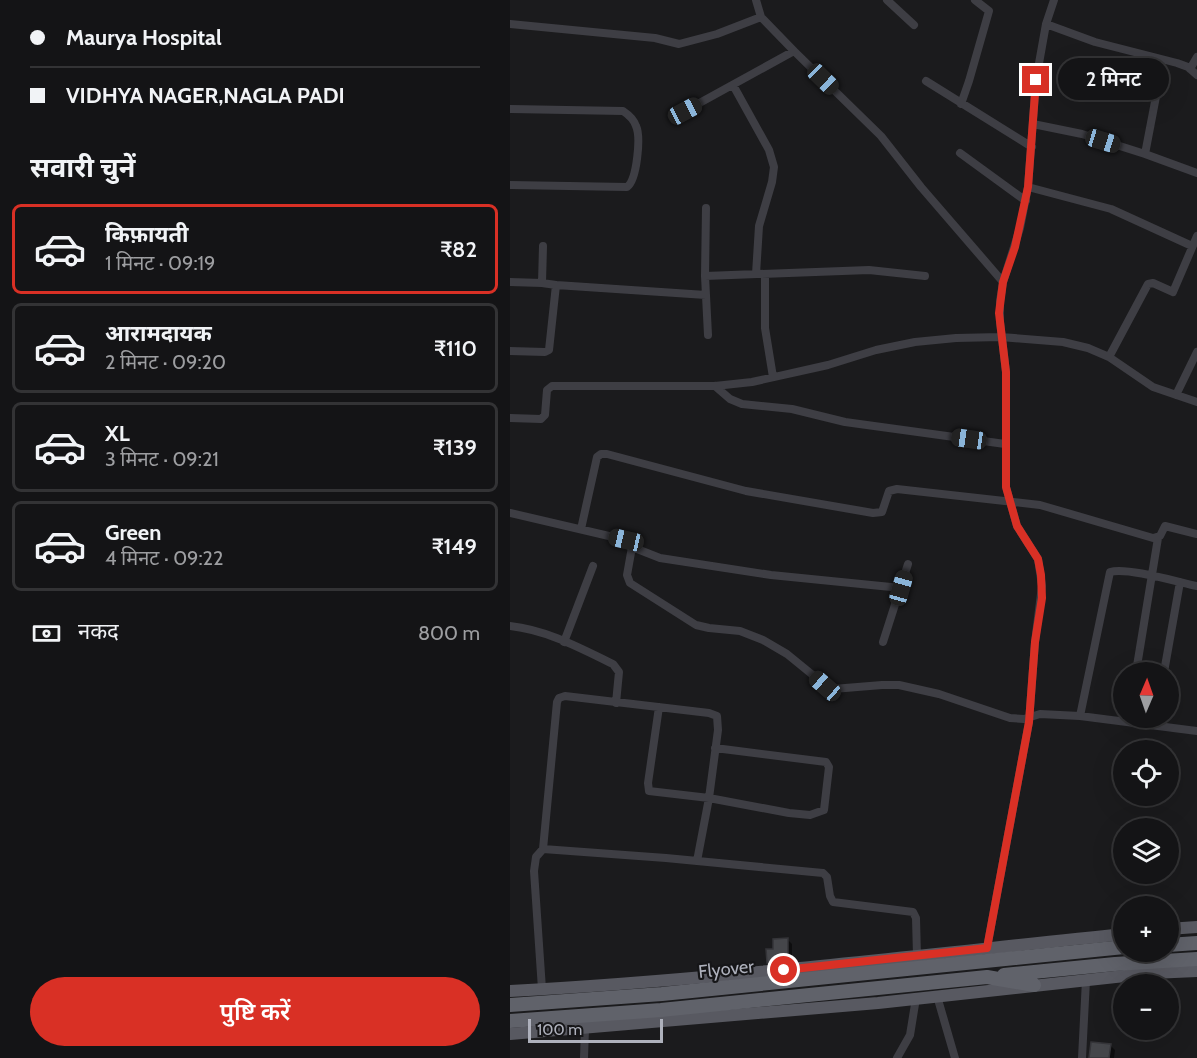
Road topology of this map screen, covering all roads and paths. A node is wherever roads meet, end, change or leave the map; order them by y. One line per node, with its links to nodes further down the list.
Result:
1 (756, 0): 7 (street)
2 (887, 0): 10 (street)
3 (975, 0): 6 (street)
4 (991, 0): 6 (street)
5 (1054, 0): 9 (street)
6 (989, 9): 18 (street)
7 (761, 17): 8 (street); 11 (street)
8 (510, 24)
9 (1046, 24): 13 (street); 21 (street)
10 (914, 25)
11 (794, 51): 16 (street); 38 (street)
12 (1197, 57): 13 (street)
13 (1190, 69): 14 (street)
14 (1197, 75)
15 (926, 81): 18 (street)
16 (733, 85): 20 (street); 33 (street)
17 (1158, 86): 24 (street)
18 (961, 104): 22 (street)
19 (511, 110): 26 (street)
20 (685, 111)
21 (1034, 124): 22 (street); 24 (street)
22 (1032, 147): 27 (street)
23 (960, 153): 28 (street)
24 (1146, 154): 25 (street)
25 (1197, 173)
26 (510, 185)
27 (1028, 187): 28 (street); 32 (street)
28 (1026, 201): 38 (street)
29 (706, 208): 35 (street)
30 (1197, 236): 32 (street)
31 (543, 246): 39 (street)
32 (1192, 246): 46 (street)
33 (756, 274): 34 (street); 35 (street)
34 (765, 274): 36 (street); 47 (street)
35 (705, 276): 41 (street)
36 (926, 276)
37 (510, 282): 39 (street)
38 (1003, 282): 43 (street)
39 (542, 283): 40 (street)
40 (556, 285): 41 (street); 44 (street)
41 (706, 296): 42 (street)
42 (708, 335)
43 (1002, 337): 46 (street); 47 (street); 52 (street)
44 (510, 351)
45 (1197, 351): 49 (street)
46 (1109, 357): 49 (street)
47 (773, 377): 48 (street)
48 (715, 386): 51 (street); 52 (street)
49 (1176, 395): 50 (street)
50 (1197, 402)
51 (510, 418)
52 (1005, 444): 53 (street)
53 (1009, 502): 55 (street); 57 (street); 72 (street)
54 (510, 513): 55 (street)
55 (581, 530): 58 (street)
56 (1197, 534): 57 (street)
57 (1158, 537): 61 (street)
58 (632, 547): 64 (street); 72 (street)
59 (908, 564): 64 (street)
60 (593, 566): 66 (street)
61 (1152, 576): 62 (street); 68 (street); 73 (street)
62 (1180, 582): 63 (street); 69 (street)
63 (1197, 586)
64 (901, 588): 67 (street)
65 (510, 626): 66 (street)
66 (564, 642): 70 (street)
67 (884, 642)
68 (1138, 662)
69 (1166, 662)
70 (616, 703): 71 (street); 79 (street)
71 (659, 707): 77 (street); 78 (street)
72 (1030, 716): 73 (street); 86 (street)
73 (1080, 716): 74 (street)
74 (1113, 719)
75 (1179, 727): 76 (street)
76 (1197, 731)
77 (715, 748): 78 (street); 78 (street)
78 (709, 798): 80 (street)
79 (543, 849): 80 (street); 94 (street)
80 (697, 861): 88 (street)
81 (1197, 927): 82 (main road)
82 (1179, 928)
83 (1113, 935): 86 (main road)
84 (1197, 943): 85 (highway)
85 (1179, 944)
86 (987, 948): 88 (main road)
87 (1113, 948): 98 (highway, Flyover)
88 (917, 956): 94 (main road)
89 (1197, 959): 91 (highway)
90 (1197, 971): 92 (main road)
91 (987, 977): 93 (highway); 99 (highway)
92 (1086, 980): 93 (main road); 105 (street)
93 (1034, 985): 96 (main road)
94 (542, 989): 95 (main road)
95 (510, 991)
96 (937, 996): 97 (main road); 104 (street)
97 (916, 998): 100 (main road); 103 (street)
98 (510, 1005)
99 (510, 1021)
100 (585, 1029): 101 (main road); 102 (street)
101 (510, 1034)
102 (584, 1058)
103 (897, 1058)
104 (955, 1058)
105 (1082, 1058)

